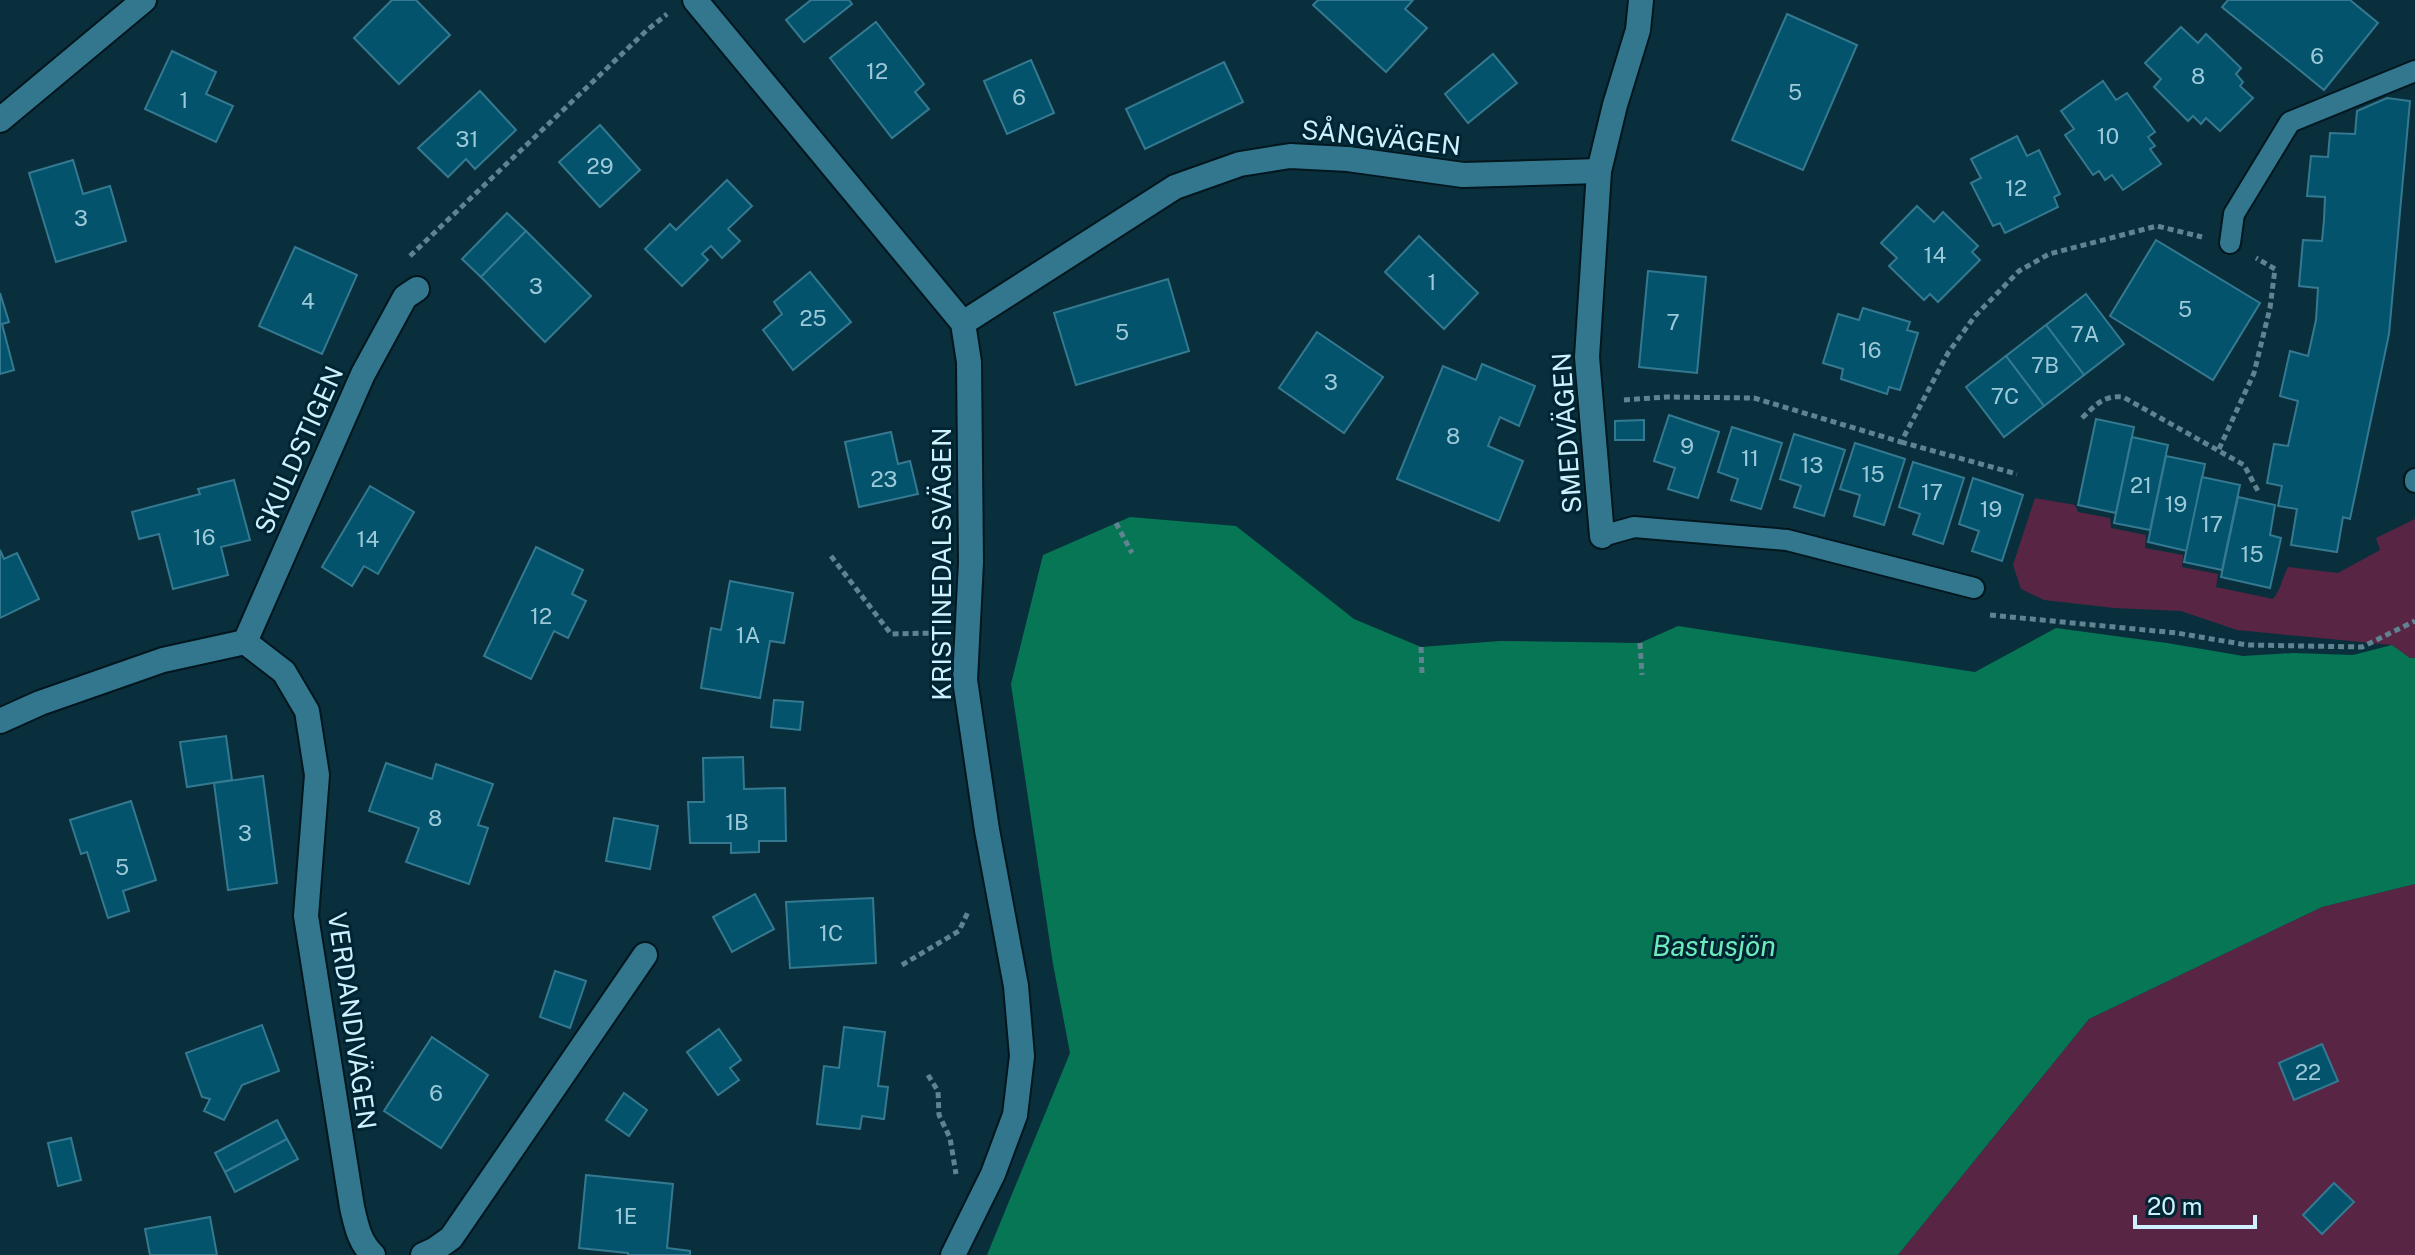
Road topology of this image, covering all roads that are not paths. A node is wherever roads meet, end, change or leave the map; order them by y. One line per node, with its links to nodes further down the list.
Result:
1 (144, 0): 5 (street)
2 (695, 0): 9 (street)
3 (1641, 0): 6 (street, SMEDVÄGEN)
4 (2415, 71): 7 (lane)
5 (0, 120)
6 (1599, 171): 9 (street, SÅNGVÄGEN); 10 (street, SMEDVÄGEN)
7 (2230, 243)
8 (417, 289): 12 (street, SKULDSTIGEN)
9 (963, 323): 17 (street, KRISTINEDALSVÄGEN)
10 (1602, 536): 11 (lane, SMEDVÄGEN)
11 (1974, 588)
12 (245, 642): 13 (street); 15 (street, VERDANDIVÄGEN)
13 (0, 721)
14 (645, 955): 16 (street)
15 (373, 1255)
16 (423, 1255)
17 (953, 1255)

